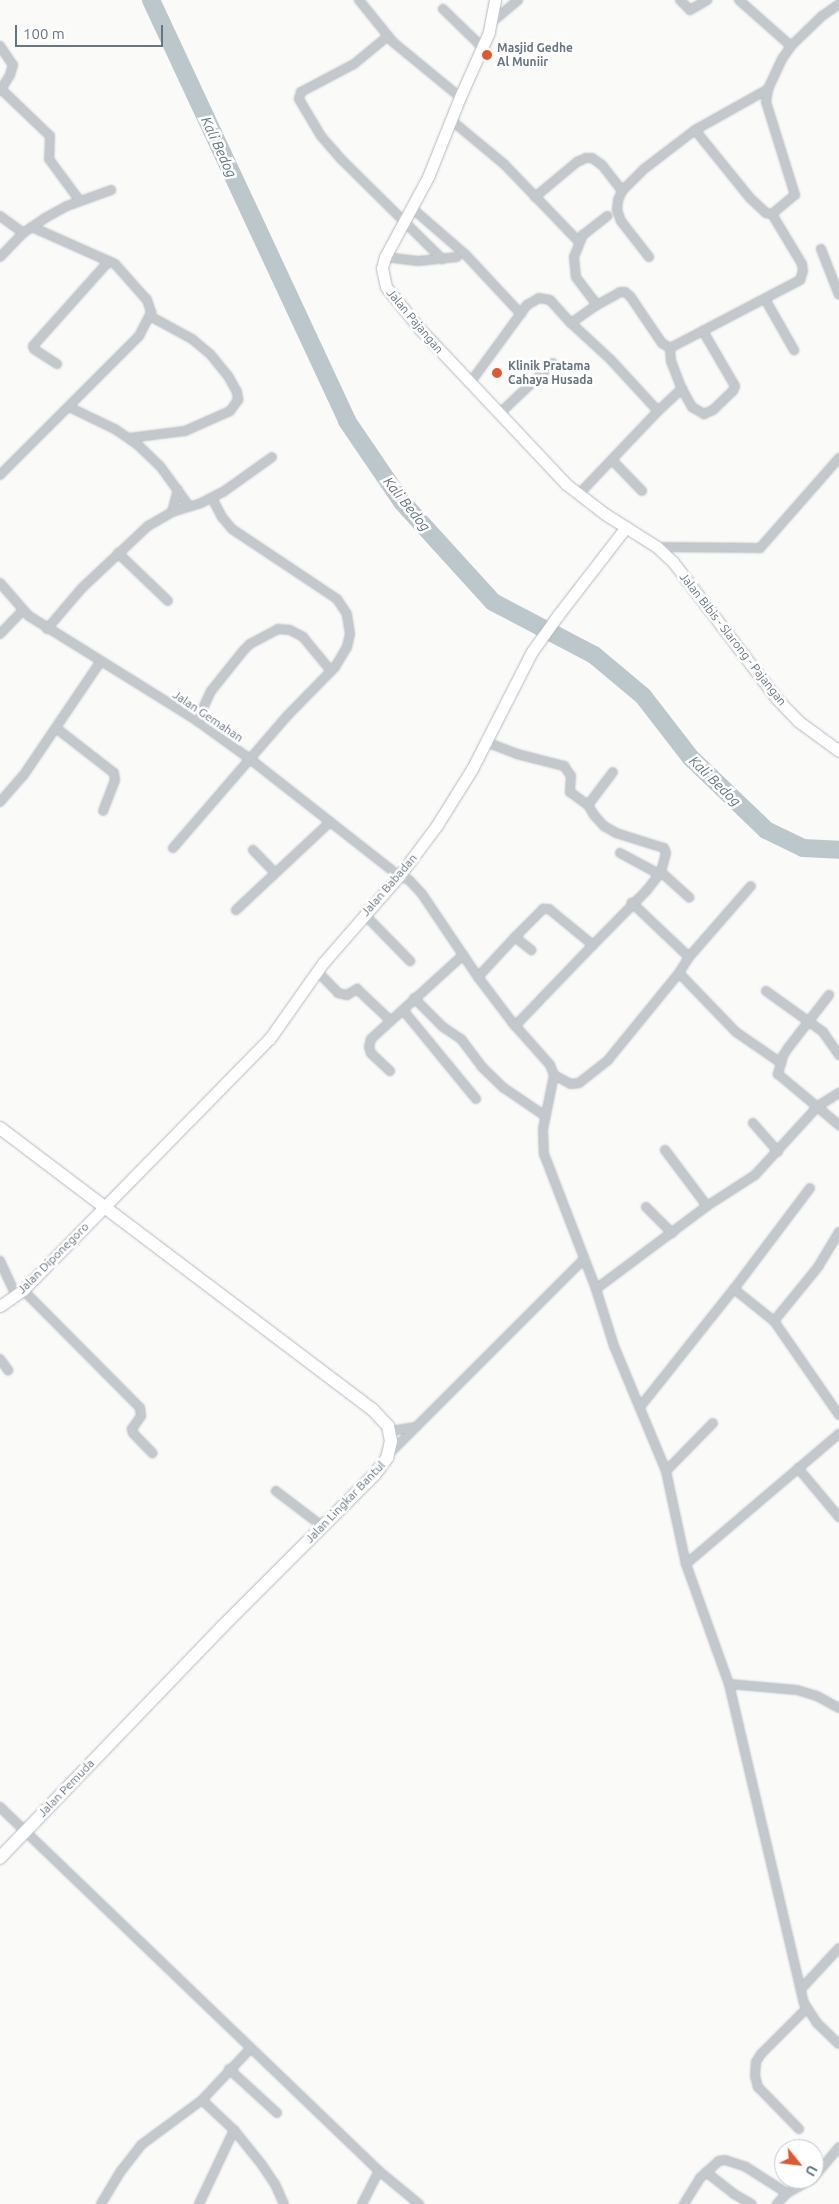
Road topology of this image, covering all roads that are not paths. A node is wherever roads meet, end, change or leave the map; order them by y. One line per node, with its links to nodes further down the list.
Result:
1 (359, 0): 10 (street)
2 (496, 0): 9 (main road, Jalan Pajangan)
3 (518, 0): 9 (street)
4 (680, 0): 5 (street)
5 (707, 0)
6 (739, 0): 12 (street)
7 (839, 4): 12 (street)
8 (443, 9): 13 (street)
9 (492, 22): 13 (main road, Jalan Pajangan)
10 (388, 36): 16 (street); 27 (street)
11 (0, 46): 15 (street)
12 (791, 46): 14 (street)
13 (482, 47): 16 (main road, Jalan Pajangan)
14 (768, 89): 18 (street); 24 (street)
15 (1, 90): 22 (street)
16 (460, 97): 17 (main road, Jalan Pajangan)
17 (451, 120): 21 (street); 23 (main road, Jalan Pajangan)
18 (695, 130): 20 (street); 24 (street)
19 (111, 190): 22 (street)
20 (622, 190): 21 (street); 35 (street)
21 (535, 197): 30 (street)
22 (80, 201): 28 (street)
23 (413, 209): 27 (main road, Jalan Pajangan); 41 (street)
24 (772, 214): 39 (street)
25 (0, 216): 29 (street)
26 (607, 216): 30 (street)
27 (405, 221): 33 (main road, Jalan Pajangan); 36 (street)
28 (32, 227): 29 (street); 37 (street)
29 (23, 233): 32 (street)
30 (579, 242): 40 (street)
31 (821, 249): 38 (street)
32 (0, 257)
33 (385, 257): 36 (street); 49 (main road, Jalan Pajangan)
34 (457, 257): 36 (street)
35 (649, 257)
36 (442, 259)
37 (109, 260): 42 (street); 48 (street)
38 (839, 295)
39 (765, 299): 44 (street); 46 (street)
40 (597, 305): 43 (street); 45 (street)
41 (521, 314): 43 (street); 49 (street)
42 (150, 316): 51 (street); 54 (street)
43 (572, 323): 52 (street)
44 (703, 331): 45 (street); 50 (street)
45 (670, 348): 50 (street)
46 (794, 350)
47 (553, 363): 53 (street)
48 (57, 364)
49 (470, 383): 53 (main road, Jalan Pajangan)
50 (682, 389): 52 (street)
51 (69, 407): 54 (street); 58 (street)
52 (658, 411): 57 (street)
53 (499, 414): 61 (main road, Jalan Pajangan)
54 (129, 438): 59 (street)
55 (272, 456): 62 (street)
56 (839, 458): 66 (street)
57 (612, 460): 60 (street); 61 (street)
58 (0, 476)
59 (178, 490): 63 (street); 64 (street)
60 (642, 491)
61 (579, 494): 65 (main road, Jalan Pajangan)
62 (212, 498): 63 (street); 74 (street)
63 (189, 506): 64 (street)
64 (172, 512): 67 (street)
65 (626, 527): 66 (main road, Jalan Bibis - Slarong - Pajangan); 77 (main road, Jalan Babadan)
66 (657, 547): 78 (main road, Jalan Bibis - Slarong - Pajangan)
67 (118, 553): 69 (street); 71 (street)
68 (0, 583): 70 (street, Jalan Gemahan)
69 (168, 601)
70 (23, 610): 71 (street, Jalan Gemahan); 72 (street)
71 (46, 629): 73 (street, Jalan Gemahan)
72 (0, 634)
73 (101, 661): 75 (street, Jalan Gemahan); 76 (street)
74 (331, 671): 75 (street); 79 (street)
75 (197, 721): 79 (street, Jalan Gemahan)
76 (56, 728): 81 (street); 83 (street)
77 (486, 742): 82 (street); 90 (main road, Jalan Babadan)
78 (839, 751)
79 (250, 759): 84 (street, Jalan Gemahan); 85 (street)
80 (613, 772): 82 (street)
81 (0, 802)
82 (588, 805): 89 (street)
83 (102, 810)
84 (330, 822): 88 (street); 90 (street, Jalan Gemahan)
85 (173, 848)
86 (253, 850): 88 (street)
87 (620, 853): 89 (street)
88 (275, 873): 94 (street)
89 (660, 873): 92 (street); 93 (street)
90 (399, 876): 95 (main road, Jalan Babadan); 99 (street, Jalan Gemahan)
91 (751, 886): 100 (street)
92 (690, 897)
93 (632, 903): 97 (street); 100 (street)
94 (236, 910)
95 (364, 914): 101 (street); 102 (main road, Jalan Babadan)
96 (515, 937): 97 (street); 98 (street); 104 (street)
97 (593, 945): 111 (street)
98 (531, 950)
99 (463, 955): 104 (street, Jalan Gemahan); 107 (street)
100 (689, 957): 103 (street)
101 (410, 961)
102 (317, 971): 109 (street); 127 (main road, Jalan Babadan)
103 (679, 973): 113 (street); 115 (street)
104 (478, 977): 111 (street, Jalan Gemahan)
105 (766, 992): 110 (street)
106 (829, 995): 110 (street)
107 (414, 998): 108 (street); 119 (street)
108 (403, 1010): 109 (street); 117 (street)
109 (390, 1020): 114 (street)
110 (808, 1021): 112 (street); 113 (street)
111 (515, 1026): 115 (street, Jalan Gemahan)
112 (839, 1055)
113 (780, 1063): 118 (street)
114 (390, 1071)
115 (554, 1075): 119 (street)
116 (839, 1093): 118 (street)
117 (476, 1099)
118 (818, 1106): 121 (street); 124 (street)
119 (545, 1116): 131 (street)
120 (753, 1123): 124 (street)
121 (839, 1126)
122 (0, 1128): 127 (main road)
123 (664, 1150): 126 (street)
124 (778, 1152): 126 (street)
125 (810, 1188): 134 (street)
126 (707, 1206): 130 (street)
127 (104, 1207): 135 (main road, Jalan Diponegoro); 144 (main road)
128 (646, 1207): 130 (street)
129 (839, 1232): 137 (street)
130 (672, 1233): 133 (street)
131 (584, 1259): 133 (street); 143 (street)
132 (0, 1261): 135 (street)
133 (596, 1289): 140 (street)
134 (734, 1289): 137 (street); 140 (street)
135 (20, 1293): 136 (main road, Jalan Diponegoro); 146 (street)
136 (0, 1306)
137 (774, 1321): 141 (street)
138 (0, 1361): 139 (street)
139 (8, 1370)
140 (640, 1407): 149 (street)
141 (839, 1415)
142 (713, 1423): 149 (street)
143 (416, 1427): 144 (street); 147 (street)
144 (390, 1431): 147 (main road, Jalan Lingkar Bantul)
145 (839, 1434): 148 (street)
146 (152, 1453)
147 (390, 1453): 152 (main road, Jalan Lingkar Bantul)
148 (798, 1468): 151 (street); 153 (street)
149 (666, 1471): 153 (street)
150 (276, 1491): 152 (street)
151 (839, 1517)
152 (322, 1526): 156 (main road, Jalan Lingkar Bantul)
153 (686, 1564): 154 (street)
154 (729, 1684): 155 (street); 161 (street)
155 (839, 1708)
156 (133, 1718): 158 (main road, Jalan Pemuda)
157 (0, 1807): 158 (street)
158 (25, 1831): 159 (main road, Jalan Pemuda); 164 (street)
159 (0, 1858)
160 (839, 1948): 161 (street)
161 (801, 1989): 162 (street)
162 (806, 2009): 163 (street); 168 (street)
163 (839, 2044)
164 (251, 2048): 165 (street); 172 (street)
165 (229, 2069): 166 (street); 167 (street)
166 (202, 2100): 169 (street); 176 (street)
167 (277, 2113)
168 (799, 2129)
169 (234, 2130): 177 (street); 178 (street)
170 (839, 2147): 171 (street)
171 (824, 2165)
172 (379, 2171): 179 (street); 180 (street)
173 (706, 2172): 175 (street); 181 (street); 182 (street)
174 (794, 2189): 175 (street)
175 (787, 2193): 183 (street)
176 (102, 2203)
177 (199, 2204)
178 (284, 2204)
179 (362, 2204)
180 (419, 2204)
181 (684, 2204)
182 (751, 2204)
183 (776, 2204)

